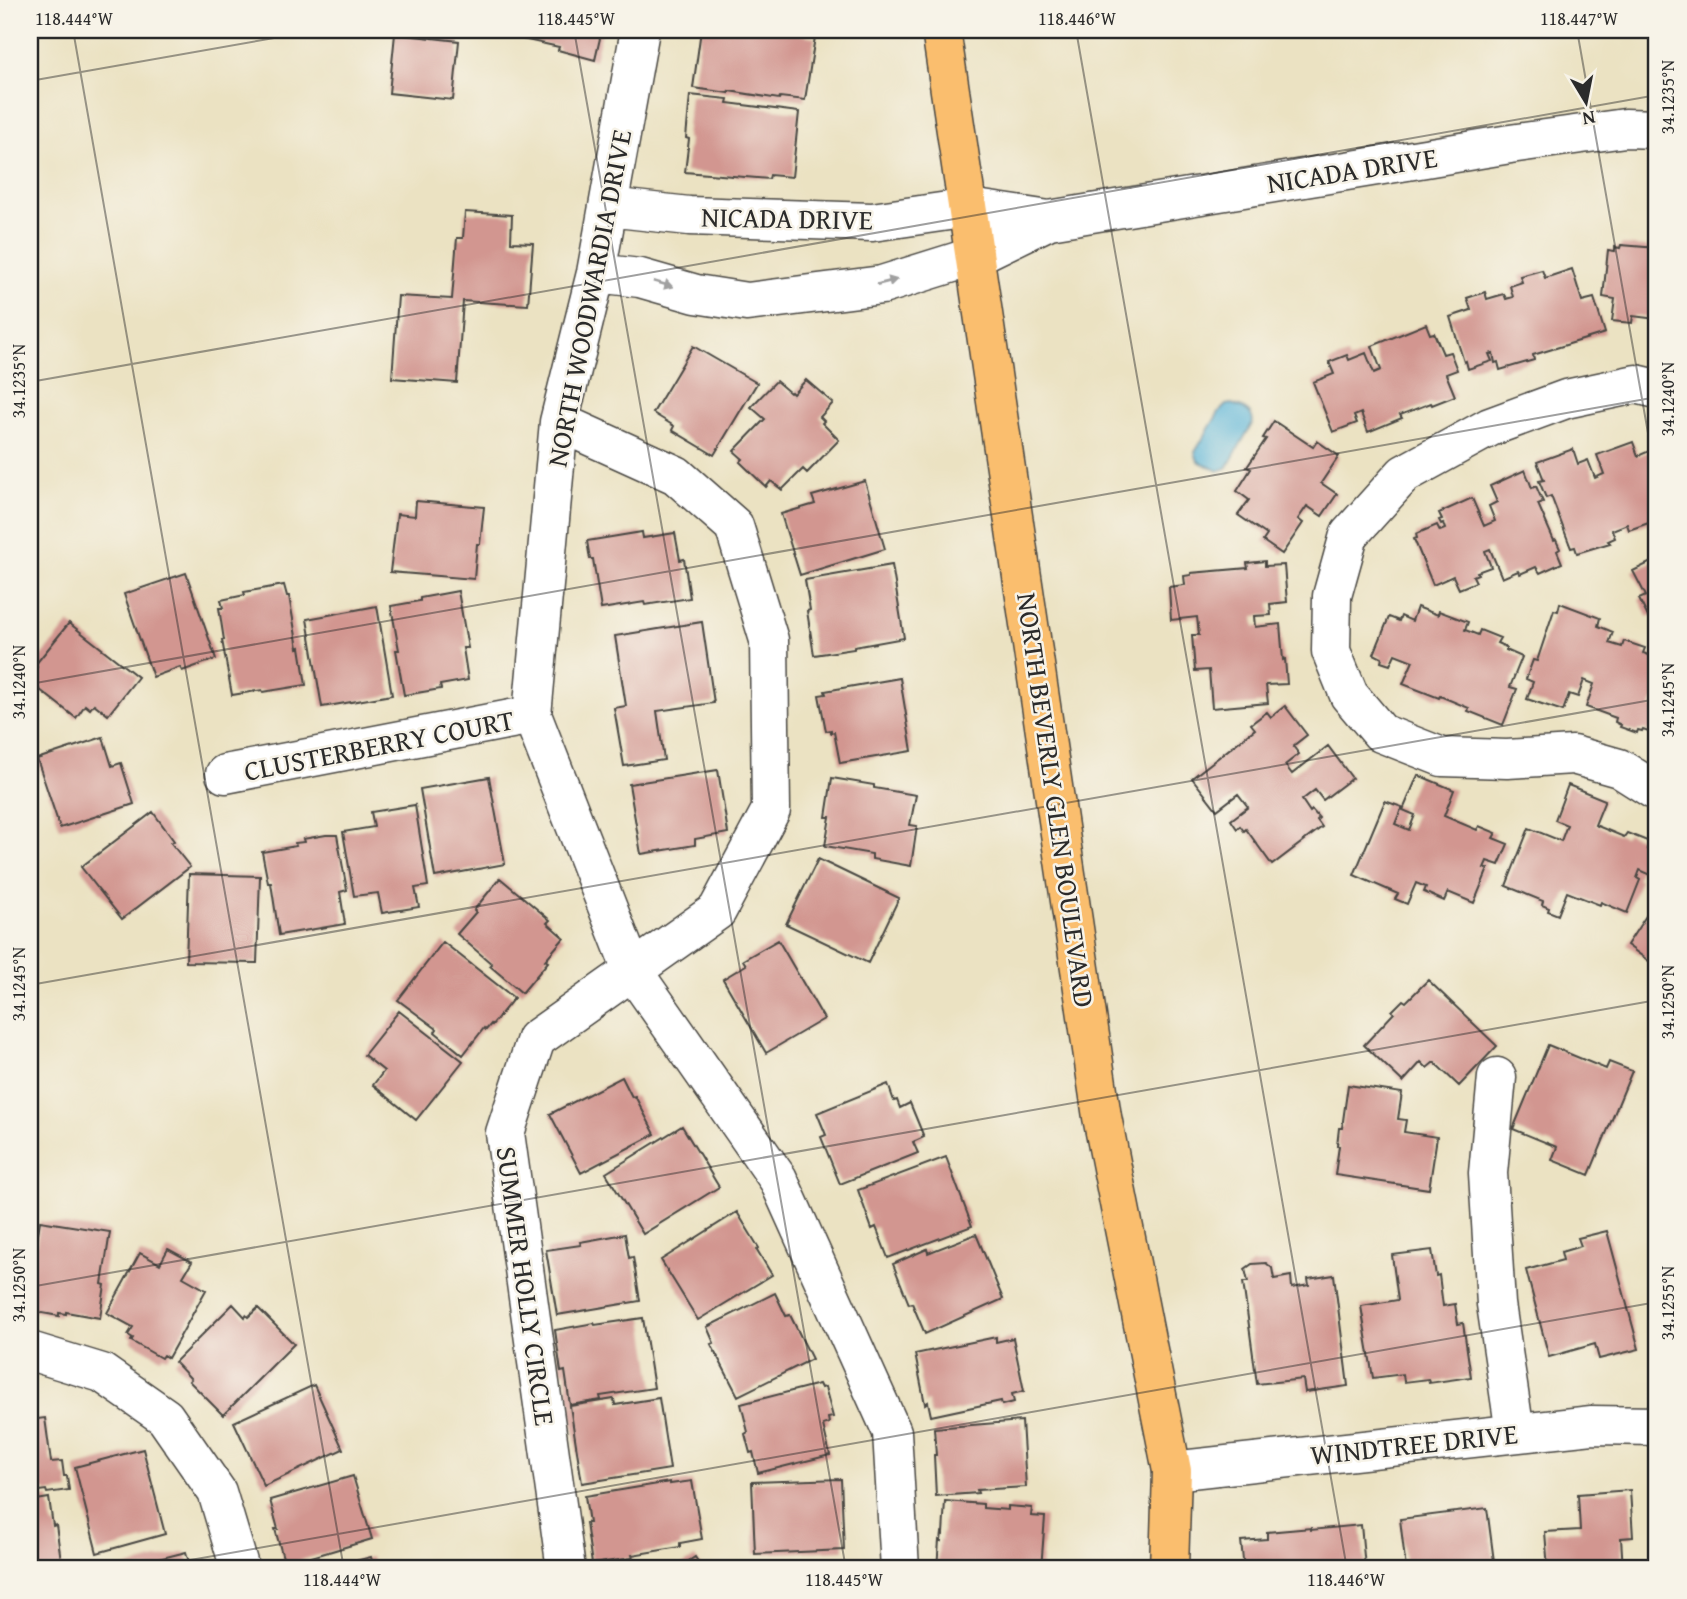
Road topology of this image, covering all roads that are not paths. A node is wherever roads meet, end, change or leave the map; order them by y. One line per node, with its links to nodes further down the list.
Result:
1 (640, 30): 4 (street, NORTH WOODWARDIA DRIVE)
2 (941, 30): 5 (main road, NORTH BEVERLY GLEN BOULEVARD)
3 (1657, 129): 6 (street, NICADA DRIVE)
4 (608, 208): 5 (street, NICADA DRIVE); 8 (street, NORTH WOODWARDIA DRIVE)
5 (969, 208): 6 (street, NICADA DRIVE); 7 (main road, NORTH BEVERLY GLEN BOULEVARD)
6 (1049, 220): 7 (street, NICADA DRIVE)
7 (975, 256): 8 (street, NICADA DRIVE, one-way to 7); 19 (main road, NORTH BEVERLY GLEN BOULEVARD)
8 (596, 273): 10 (street, NORTH WOODWARDIA DRIVE)
9 (1657, 389): 13 (street)
10 (559, 422): 11 (street, NORTH WOODWARDIA DRIVE); 14 (street, SUMMER HOLLY CIRCLE)
11 (532, 715): 12 (street, CLUSTERBERRY COURT); 14 (street, NORTH WOODWARDIA DRIVE)
12 (225, 774)
13 (1657, 792)
14 (632, 970): 21 (street, SUMMER HOLLY CIRCLE); 22 (street, NORTH WOODWARDIA DRIVE)
15 (1497, 1077): 18 (street)
16 (30, 1351): 20 (street)
17 (1657, 1426): 18 (street, WINDTREE DRIVE)
18 (1515, 1433): 19 (street, WINDTREE DRIVE)
19 (1172, 1471): 23 (main road, NORTH BEVERLY GLEN BOULEVARD)
20 (240, 1569)
21 (566, 1569)
22 (900, 1569)
23 (1169, 1569)

